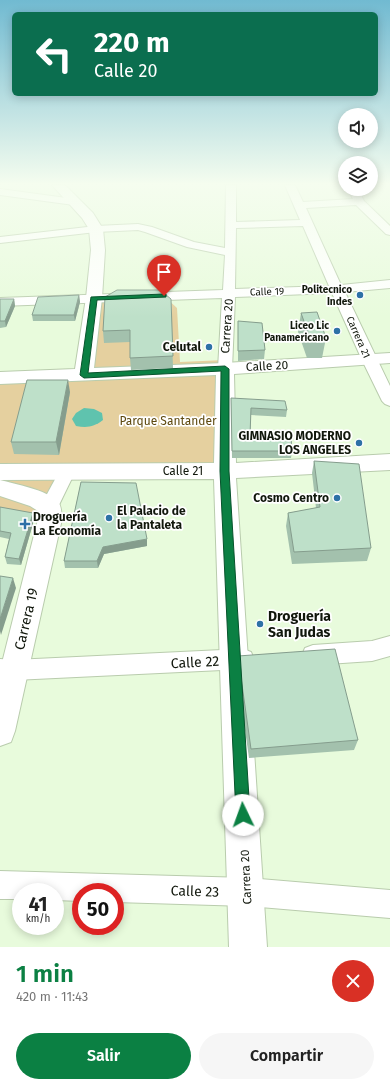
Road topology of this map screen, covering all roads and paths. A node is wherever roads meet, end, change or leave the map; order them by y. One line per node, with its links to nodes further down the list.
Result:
1 (94, 229): 6 (street)
2 (96, 229): 11 (main road)
3 (149, 229): 7 (street)
4 (231, 229): 7 (street, Carrera 20)
5 (310, 229): 9 (street, Carrera 21)
6 (0, 240)
7 (231, 253): 10 (street, Carrera 20)
8 (390, 284): 9 (street, Calle 19)
9 (337, 289): 10 (street, Calle 19); 14 (street, Carrera 21)
10 (230, 293): 11 (street, Calle 19); 15 (street, Carrera 20)
11 (94, 298): 12 (street, Calle 19); 16 (main road)
12 (0, 302)
13 (390, 358): 14 (main road, Calle 20)
14 (369, 360): 15 (main road, Calle 20); 18 (street, Carrera 21)
15 (225, 369): 16 (main road, Calle 20); 20 (main road, Carrera 20)
16 (84, 375): 17 (main road, Calle 20)
17 (0, 378)
18 (390, 401)
19 (390, 462): 20 (main road, Calle 21)
20 (224, 471): 22 (main road, Calle 21); 28 (main road, Carrera 20)
21 (0, 472): 22 (main road, Calle 21)
22 (67, 472): 24 (street)
23 (0, 488): 24 (main road)
24 (49, 507): 29 (main road, Carrera 19)
25 (390, 646): 26 (street)
26 (296, 656)
27 (265, 658): 28 (street, Calle 22)
28 (235, 660): 29 (street, Calle 22); 32 (main road, Carrera 20)
29 (7, 670): 30 (main road, Carrera 19)
30 (0, 731)
31 (0, 885): 32 (street, Calle 23)
32 (247, 892): 33 (street, Calle 23); 34 (main road, Carrera 20)
33 (390, 904)
34 (248, 947)

